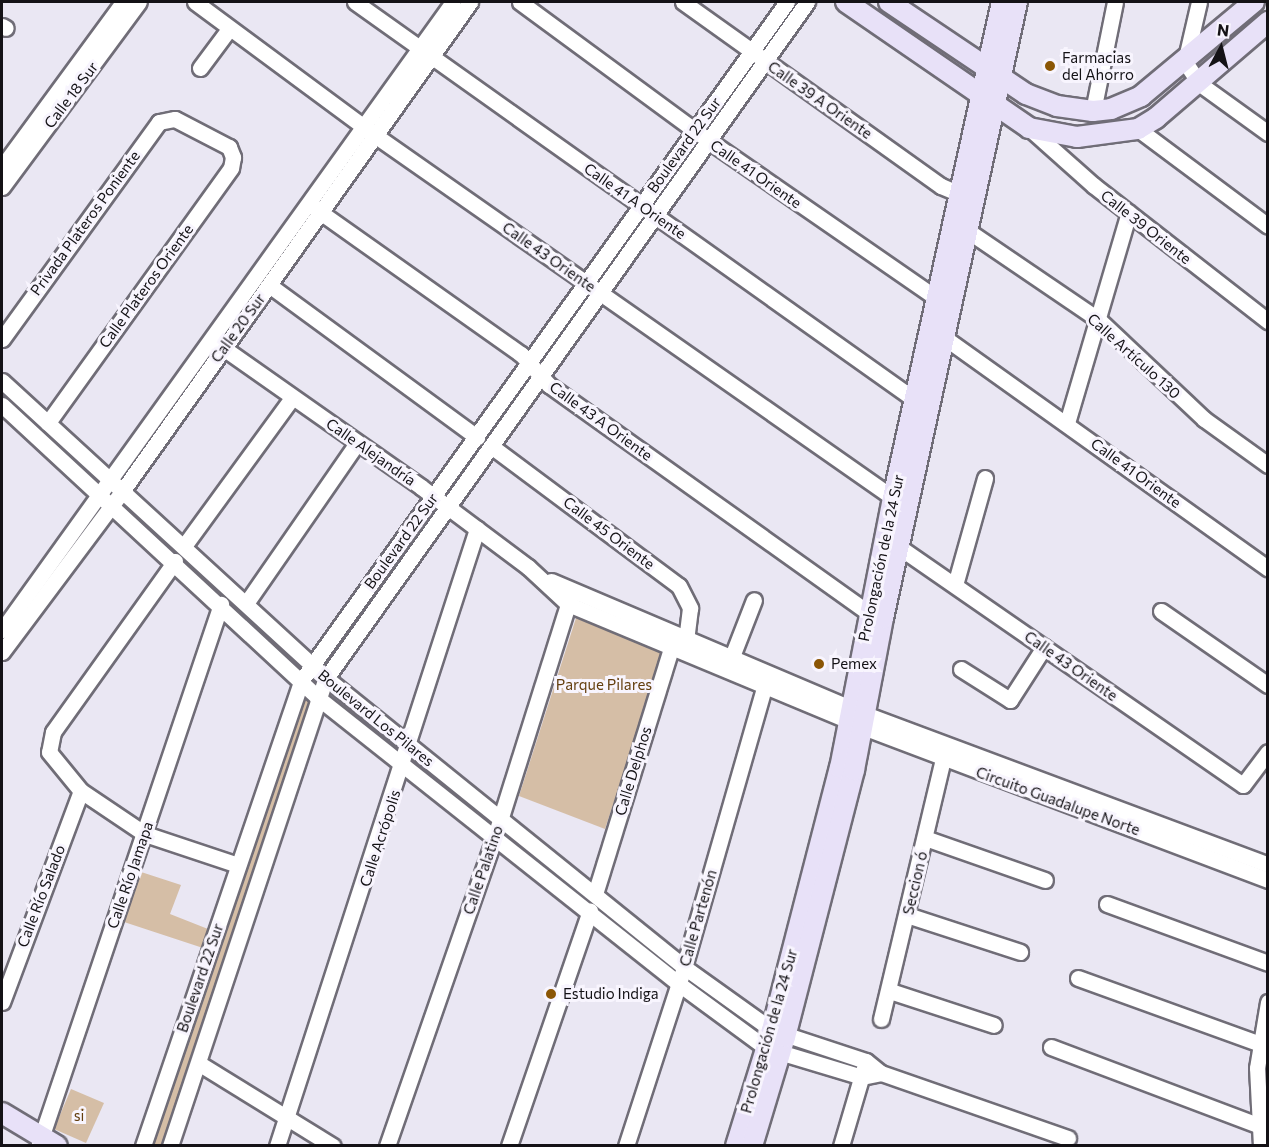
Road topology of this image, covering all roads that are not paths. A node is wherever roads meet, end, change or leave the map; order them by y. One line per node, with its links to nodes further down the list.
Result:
1 (123, 2): 20 (street, Calle 18 Sur)
2 (139, 2): 20 (street, Calle 18 Sur)
3 (195, 2): 19 (street, Calle 43 Oriente)
4 (355, 2): 22 (street, Calle 41 A Oriente)
5 (453, 2): 22 (street, Calle 20 Sur)
6 (470, 2): 22 (street, Calle 20 Sur)
7 (520, 2): 33 (street, Calle 41 Oriente)
8 (683, 2): 21 (street, Calle 39 A Oriente)
9 (787, 2): 21 (street, Boulevard 22 Sur)
10 (807, 2): 23 (street, Boulevard 22 Sur)
11 (846, 2): 28 (main road)
12 (889, 2): 26 (main road)
13 (1002, 2): 26 (main road, Prolongación de la 24 Sur)
14 (1017, 2): 26 (main road, Prolongación de la 24 Sur)
15 (1115, 2): 29 (street)
16 (1199, 2): 24 (street)
17 (1254, 2): 24 (main road)
18 (1268, 22): 27 (main road)
19 (229, 29): 25 (street); 34 (street, Calle 43 Oriente)
20 (110, 32): 37 (street, Calle 18 Sur); 38 (street, Calle 18 Sur)
21 (752, 51): 23 (street, Calle 39 A Oriente); 33 (street, Boulevard 22 Sur)
22 (426, 53): 34 (street, Calle 20 Sur); 40 (street, Calle 41 A Oriente)
23 (765, 61): 36 (street, Boulevard 22 Sur); 39 (street, Calle 39 A Oriente)
24 (1185, 63): 27 (street); 29 (main road)
25 (200, 68)
26 (993, 75): 28 (main road, Prolongación de la 24 Sur); 29 (main road)
27 (1200, 84): 32 (main road); 35 (street)
28 (988, 100): 31 (main road); 39 (main road, Prolongación de la 24 Sur); 45 (main road, Prolongación de la 24 Sur)
29 (1093, 111)
30 (175, 119): 53 (street, Privada Plateros Poniente); 61 (street, Calle Plateros Oriente)
31 (1029, 128): 32 (main road); 42 (street, Calle 39 Oriente)
32 (1138, 129): 44 (street)
33 (694, 130): 36 (street, Calle 41 Oriente); 40 (street, Boulevard 22 Sur)
34 (370, 131): 41 (street, Calle 20 Sur); 46 (street, Calle 43 Oriente)
35 (1268, 133)
36 (708, 140): 43 (street, Boulevard 22 Sur); 49 (street, Calle 41 Oriente)
37 (2, 167)
38 (2, 187)
39 (960, 194): 49 (main road, Prolongación de la 24 Sur)
40 (641, 205): 43 (street, Calle 41 A Oriente); 46 (street, Boulevard 22 Sur)
41 (315, 208): 47 (street, Calle 20 Sur); 54 (street, Calle 20 Sur); 55 (street, Calle 43 A Oriente)
42 (1128, 213): 50 (street); 51 (street, Calle 39 Oriente)
43 (655, 216): 48 (street, Boulevard 22 Sur); 59 (street, Calle 41 A Oriente)
44 (1268, 226)
45 (968, 231): 49 (main road, Prolongación de la 24 Sur); 50 (street, Calle Artículo 130)
46 (586, 282): 48 (street, Calle 43 Oriente); 55 (street, Boulevard 22 Sur)
47 (269, 285): 54 (street, Calle 20 Sur); 63 (street)
48 (601, 293): 56 (street, Boulevard 22 Sur); 71 (street, Calle 43 Oriente)
49 (944, 304): 52 (main road, Prolongación de la 24 Sur); 59 (main road, Prolongación de la 24 Sur)
50 (1099, 320): 62 (street); 66 (street, Calle Artículo 130)
51 (1268, 321)
52 (945, 338): 62 (street, Calle 41 Oriente); 71 (main road, Prolongación de la 24 Sur)
53 (2, 339)
54 (217, 345): 58 (street, Calle Alejandría); 68 (street, Calle 20 Sur)
55 (530, 364): 56 (street, Calle 43 A Oriente); 63 (street, Boulevard 22 Sur)
56 (541, 377): 65 (street, Boulevard 22 Sur); 84 (street, Calle 43 A Oriente)
57 (2, 381): 61 (street, Boulevard Los Pilares)
58 (292, 398): 64 (street, Calle Alejandría); 74 (street)
59 (915, 400): 71 (main road, Prolongación de la 24 Sur)
60 (2, 405): 70 (street, Boulevard Los Pilares)
61 (48, 423): 68 (street, Boulevard Los Pilares)
62 (1067, 423): 77 (street, Calle 41 Oriente)
63 (477, 437): 69 (street, Boulevard 22 Sur)
64 (357, 443): 69 (street, Calle Alejandría); 81 (street)
65 (491, 446): 72 (street, Boulevard 22 Sur); 86 (street, Calle 45 Oriente)
66 (1268, 465)
67 (985, 478): 78 (street)
68 (117, 485): 70 (street, Calle 20 Sur); 74 (street, Boulevard Los Pilares)
69 (434, 496): 72 (street, Calle Alejandría); 91 (street, Boulevard 22 Sur)
70 (106, 500): 76 (street, Boulevard Los Pilares); 85 (street, Calle 20 Sur); 89 (street, Calle 20 Sur)
71 (900, 503): 75 (main road, Prolongación de la 24 Sur); 84 (main road, Prolongación de la 24 Sur)
72 (447, 507): 73 (street, Calle Alejandría); 93 (street, Boulevard 22 Sur)
73 (477, 529): 79 (street, Calle Alejandría); 99 (street, Calle Acrópolis)
74 (184, 546): 81 (street, Boulevard Los Pilares)
75 (899, 547): 78 (street, Calle 43 Oriente); 98 (main road, Prolongación de la 24 Sur)
76 (175, 561): 82 (street, Boulevard Los Pilares); 103 (street)
77 (1268, 568)
78 (955, 585): 87 (street, Calle 43 Oriente)
79 (570, 598): 86 (street, Calle Alejandría); 88 (street, Calle Alejandría); 105 (street, Calle Palatino)
80 (754, 600): 90 (street)
81 (247, 602): 91 (street, Boulevard Los Pilares)
82 (221, 604): 94 (street, Boulevard Los Pilares); 106 (street, Calle Río Jamapa)
83 (1161, 611): 95 (street)
84 (869, 613): 98 (main road, Prolongación de la 24 Sur)
85 (2, 630)
86 (686, 640): 90 (street, Calle Alejandría)
87 (1044, 647): 92 (street); 101 (street, Calle 43 Oriente)
88 (671, 648): 96 (street, Calle Alejandría); 113 (street, Calle Delphos)
89 (2, 651)
90 (731, 659): 98 (street, Calle Alejandría)
91 (312, 665): 93 (street, Boulevard Los Pilares); 94 (street, Boulevard 22 Sur)
92 (961, 669)
93 (326, 678): 97 (street, Boulevard 22 Sur); 99 (street, Boulevard Los Pilares)
94 (301, 681): 97 (street, Boulevard Los Pilares); 110 (street, Boulevard 22 Sur)
95 (1268, 685)
96 (764, 688): 98 (street, Calle Alejandría); 119 (street, Calle Partenón)
97 (317, 697): 102 (street, Boulevard Los Pilares); 131 (street, Boulevard 22 Sur)
98 (857, 718): 100 (street, Circuito Guadalupe Norte); 127 (main road, Prolongación de la 24 Sur)
99 (409, 746): 102 (street, Calle Acrópolis); 105 (street, Boulevard Los Pilares)
100 (945, 752): 104 (street, Circuito Guadalupe Norte); 108 (street, Seccion ó)
101 (1268, 752)
102 (404, 765): 107 (street, Boulevard Los Pilares); 137 (street, Calle Acrópolis)
103 (81, 791): 106 (street); 123 (street, Calle Río Salado)
104 (1119, 817): 109 (street, Circuito Guadalupe Norte); 112 (street, Circuito Guadalupe Norte)
105 (501, 818): 107 (street, Calle Palatino); 113 (street, Boulevard Los Pilares)
106 (145, 834): 110 (street); 140 (street, Calle Río Jamapa)
107 (495, 836): 115 (street, Boulevard Los Pilares); 145 (street, Calle Palatino)
108 (925, 838): 111 (street); 116 (street, Seccion ó)
109 (1268, 865)
110 (238, 866): 141 (street, Boulevard 22 Sur)
111 (1045, 880)
112 (1268, 880)
113 (595, 894): 119 (street, Boulevard Los Pilares)
114 (1107, 904): 118 (street)
115 (590, 911): 121 (street, Boulevard Los Pilares); 146 (street)
116 (907, 915): 117 (street); 122 (street, Seccion ó)
117 (1020, 952)
118 (1268, 963)
119 (684, 967): 121 (street, Calle Partenón); 127 (street, Boulevard Los Pilares)
120 (1078, 978): 128 (street)
121 (679, 984): 127 (street, Boulevard Los Pilares); 147 (street, Calle Partenón)
122 (890, 991): 125 (street, Seccion ó); 126 (street)
123 (2, 1001)
124 (1268, 1002): 128 (street)
125 (881, 1019)
126 (994, 1025)
127 (776, 1042): 130 (street); 134 (street); 148 (main road, Prolongación de la 24 Sur); 149 (main road, Prolongación de la 24 Sur)
128 (1260, 1044): 132 (street)
129 (1050, 1047): 138 (street)
130 (866, 1061): 133 (street); 134 (street)
131 (200, 1064): 137 (street); 142 (street, Boulevard 22 Sur)
132 (1257, 1068): 135 (street); 138 (street)
133 (881, 1073): 134 (street); 139 (street)
134 (862, 1077): 150 (street)
135 (1268, 1082)
136 (2, 1113): 140 (main road)
137 (286, 1120): 143 (street, Calle Acrópolis); 144 (street)
138 (1260, 1126): 151 (street)
139 (1068, 1138)
140 (46, 1142)
141 (143, 1146)
142 (170, 1146)
143 (277, 1146)
144 (333, 1146)
145 (387, 1146)
146 (509, 1146)
147 (626, 1146)
148 (736, 1146)
149 (752, 1146)
150 (842, 1146)
151 (1261, 1146)

